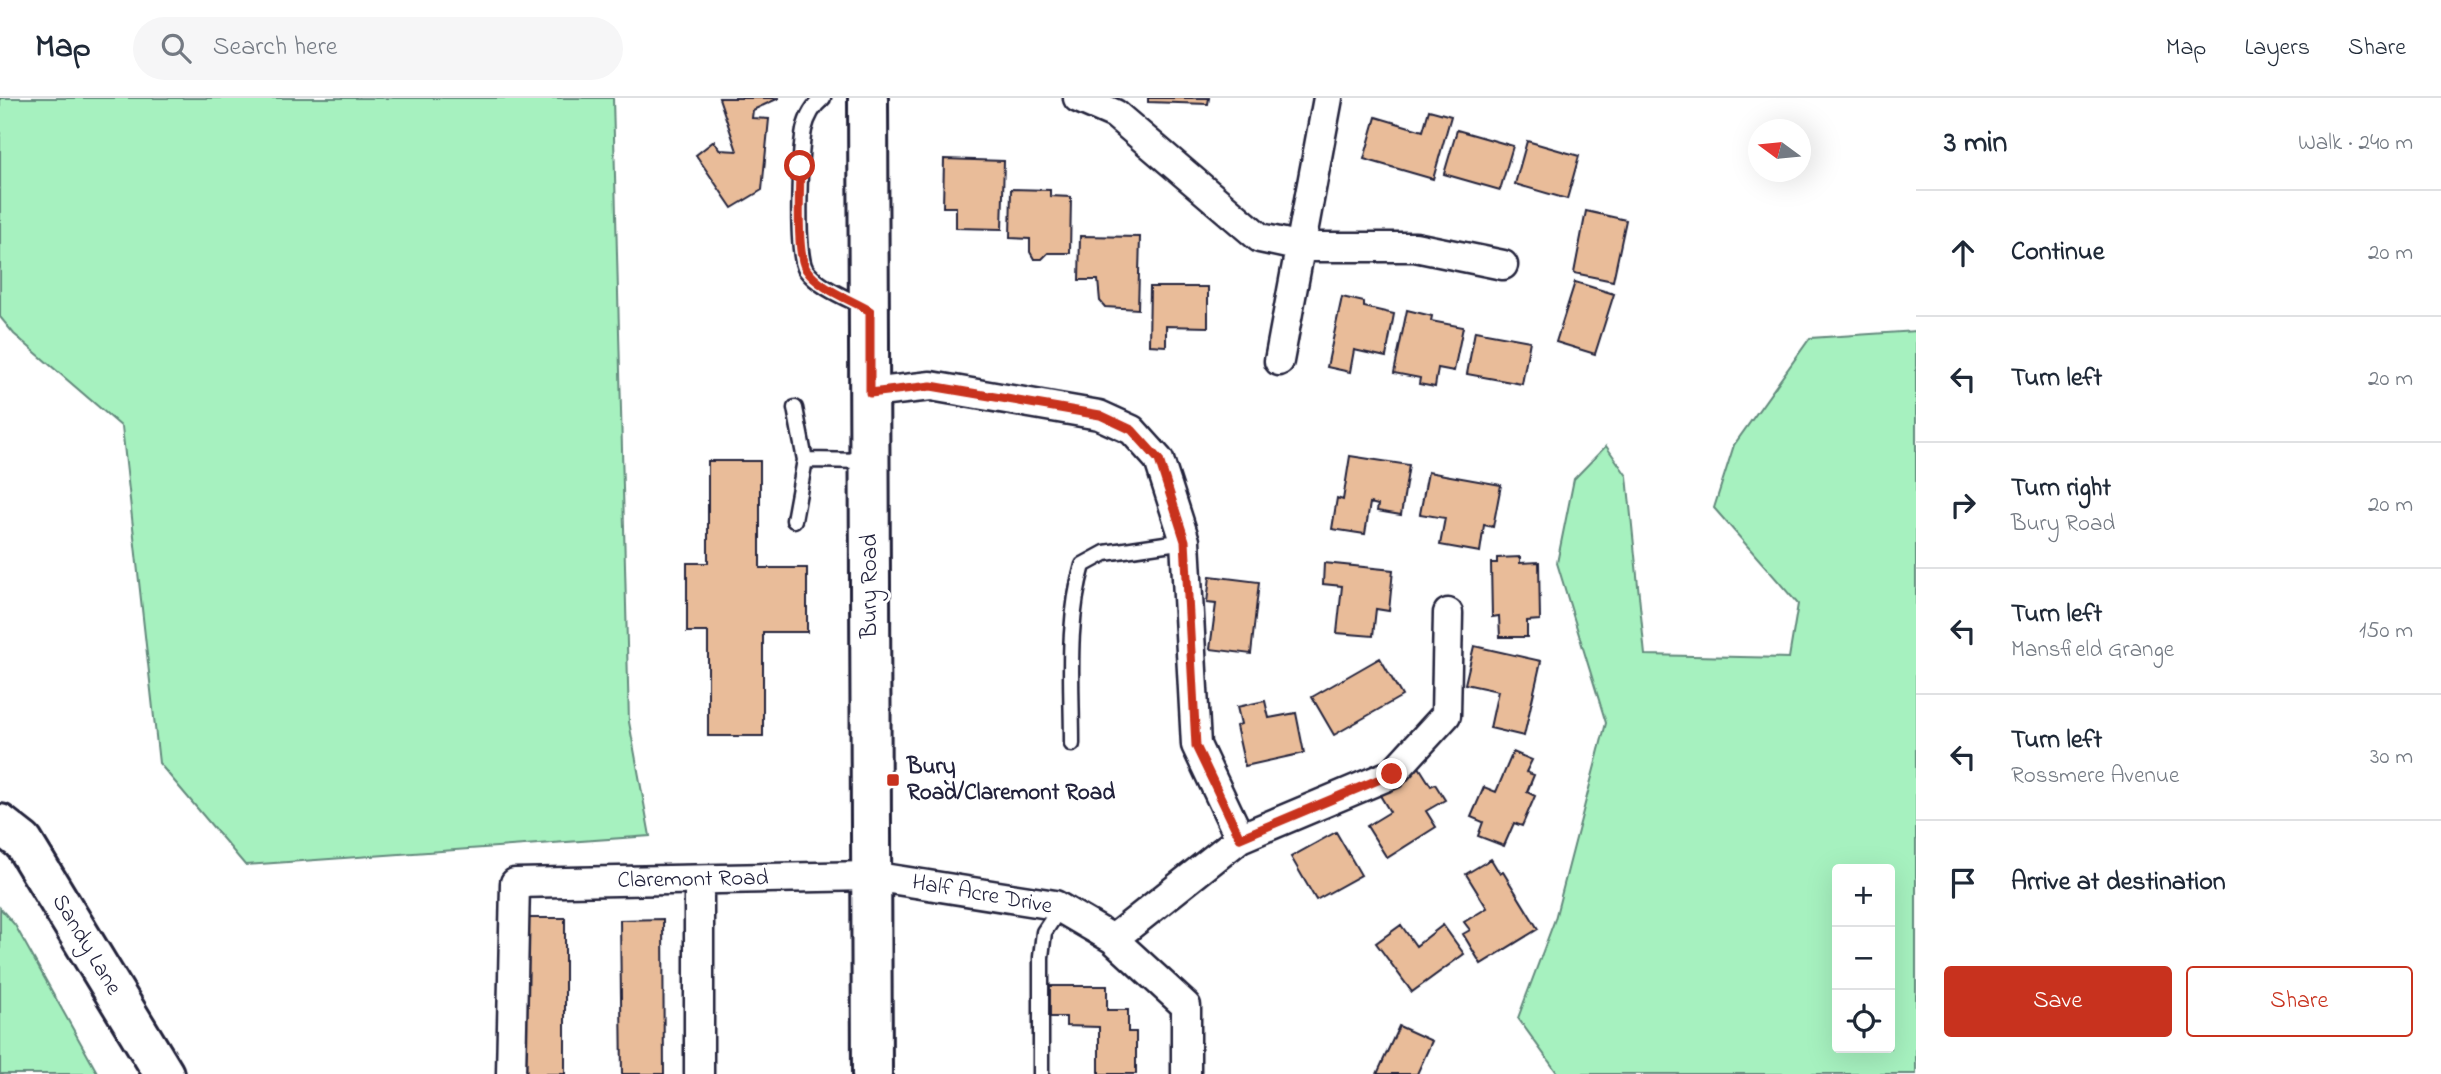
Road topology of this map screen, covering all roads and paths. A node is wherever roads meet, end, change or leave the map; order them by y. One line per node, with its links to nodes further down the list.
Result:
1 (823, 98): 7 (lane)
2 (868, 98): 7 (main road, Bury Road)
3 (1078, 98): 5 (street)
4 (1328, 98): 5 (street)
5 (1302, 247): 6 (street); 8 (street)
6 (1503, 265)
7 (870, 311): 9 (main road, Bury Road)
8 (1279, 361)
9 (870, 393): 12 (main road, Bury Road); 14 (street)
10 (794, 408): 11 (lane)
11 (805, 460): 12 (lane); 13 (lane)
12 (870, 461): 19 (main road, Bury Road)
13 (794, 520)
14 (1185, 541): 16 (lane); 18 (street)
15 (1448, 613): 18 (street)
16 (1072, 744)
17 (0, 824): 23 (main road, Sandy Lane)
18 (1240, 838): 22 (street)
19 (871, 876): 20 (street, Claremont Road); 21 (street, Half Acre Drive); 26 (main road, Bury Road)
20 (699, 880): 24 (street, Claremont Road); 25 (street)
21 (1060, 908): 22 (street, Half Acre Drive); 27 (lane)
22 (1113, 939): 28 (street, Half Acre Drive)
23 (164, 1074)
24 (511, 1074)
25 (699, 1074)
26 (872, 1074)
27 (1041, 1074)
28 (1186, 1074)

